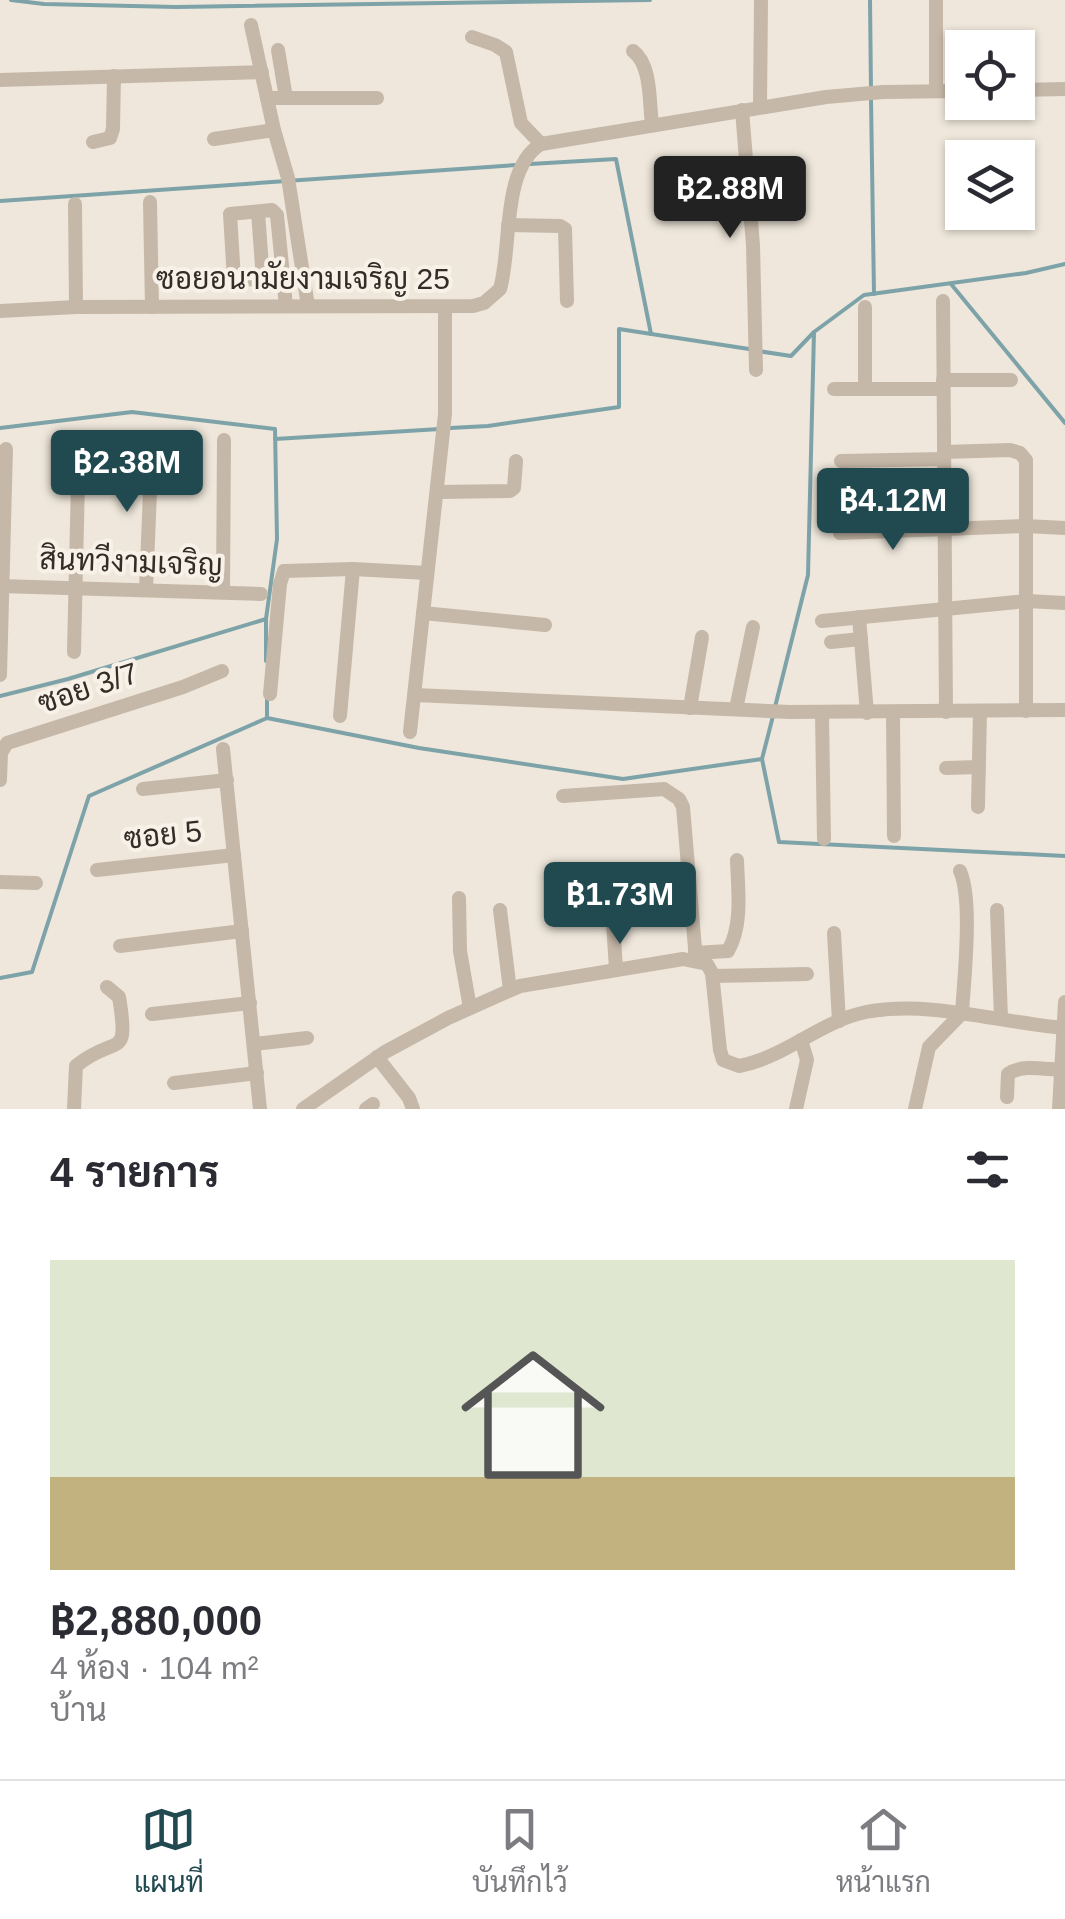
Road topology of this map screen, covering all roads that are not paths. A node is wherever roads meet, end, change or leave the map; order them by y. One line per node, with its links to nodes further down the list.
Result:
1 (761, 0): 17 (street)
2 (936, 0): 12 (street)
3 (251, 25): 7 (street)
4 (472, 37): 23 (street)
5 (278, 50): 15 (street)
6 (633, 51): 19 (street)
7 (262, 72): 8 (street); 14 (street)
8 (114, 76): 9 (street); 22 (street)
9 (0, 80)
10 (1035, 90): 11 (street)
11 (1065, 90)
12 (936, 91): 13 (street); 17 (street)
13 (945, 91)
14 (268, 98): 15 (street); 20 (street)
15 (286, 98): 16 (street)
16 (376, 98)
17 (760, 106): 18 (street)
18 (742, 110): 19 (street); 39 (street)
19 (652, 124): 23 (street)
20 (274, 130): 21 (street); 33 (street)
21 (214, 139)
22 (93, 142)
23 (541, 144): 27 (street, ซอยอนามัยงามเจริญ 25)
24 (150, 202): 34 (street)
25 (74, 204): 36 (street)
26 (258, 212): 28 (street); 28 (street); 29 (street)
27 (508, 226): 30 (street); 37 (street, ซอยอนามัยงามเจริญ 25)
28 (263, 280): 29 (street)
29 (283, 280): 32 (street)
30 (567, 301)
31 (942, 301): 41 (street)
32 (286, 306): 33 (street, ซอยอนามัยงามเจริญ 25); 34 (street, ซอยอนามัยงามเจริญ 25)
33 (308, 306): 37 (street, ซอยอนามัยงามเจริญ 25)
34 (152, 307): 36 (street, ซอยอนามัยงามเจริญ 25)
35 (865, 307): 43 (street)
36 (76, 308): 38 (street, ซอยอนามัยงามเจริญ 25)
37 (445, 308): 51 (street)
38 (0, 311)
39 (756, 370)
40 (1011, 380): 41 (street)
41 (943, 384): 43 (street); 48 (street)
42 (834, 389): 43 (street)
43 (865, 389)
44 (78, 438): 59 (street)
45 (224, 440): 61 (street)
46 (152, 442): 60 (street)
47 (6, 449): 58 (street)
48 (944, 455): 50 (street); 52 (street); 54 (street)
49 (516, 461): 51 (street)
50 (841, 461)
51 (438, 492): 57 (street)
52 (1025, 526): 53 (street); 54 (street); 63 (street)
53 (1065, 528)
54 (944, 529): 55 (street); 65 (street)
55 (840, 533)
56 (353, 569): 57 (street); 77 (street); 88 (street)
57 (427, 573): 66 (street)
58 (1, 586): 59 (street, สินทวีงามเจริญ); 76 (street)
59 (75, 588): 60 (street, สินทวีงามเจริญ); 74 (street)
60 (146, 590): 61 (street, สินทวีงามเจริญ)
61 (223, 592): 62 (street, สินทวีงามเจริญ)
62 (261, 594)
63 (1027, 601): 64 (street); 65 (street); 82 (street)
64 (1065, 603)
65 (944, 607): 67 (street); 84 (street)
66 (423, 613): 69 (street); 78 (street)
67 (859, 616): 68 (street); 72 (street)
68 (822, 621)
69 (546, 625)
70 (753, 627): 80 (street)
71 (702, 638): 79 (street)
72 (861, 639): 73 (street); 87 (street)
73 (831, 642)
74 (74, 652)
75 (222, 671): 93 (street, ซอย 3/7)
76 (0, 675)
77 (270, 694)
78 (415, 696): 79 (street); 89 (street)
79 (690, 708): 80 (street)
80 (736, 710): 86 (street)
81 (1065, 710): 82 (street)
82 (1026, 711): 85 (street)
83 (893, 712): 84 (street); 87 (street); 98 (street)
84 (946, 712): 85 (street)
85 (980, 712): 91 (street)
86 (822, 713): 87 (street); 99 (street)
87 (867, 713)
88 (340, 716)
89 (410, 732)
90 (223, 749): 94 (street)
91 (978, 766): 92 (street); 97 (street)
92 (946, 768)
93 (0, 780)
94 (226, 780): 95 (street); 100 (street)
95 (143, 790)
96 (563, 796): 113 (street)
97 (978, 806)
98 (894, 836)
99 (824, 839)
100 (234, 855): 102 (street, ซอย 5); 110 (street)
101 (737, 860): 113 (street)
102 (97, 870)
103 (552, 870): 114 (street)
104 (960, 871): 122 (street)
105 (0, 882): 106 (street)
106 (36, 883)
107 (459, 898): 121 (street)
108 (500, 910): 118 (street)
109 (997, 910): 124 (street)
110 (242, 931): 112 (street); 120 (street)
111 (834, 933): 125 (street)
112 (120, 946)
113 (696, 956): 114 (street); 116 (street)
114 (616, 969): 118 (street)
115 (807, 974): 116 (street)
116 (713, 976): 128 (street)
117 (106, 986): 135 (street)
118 (510, 990): 121 (street)
119 (1065, 1002): 126 (street)
120 (250, 1003): 123 (street); 129 (street)
121 (470, 1008): 130 (street)
122 (962, 1013): 124 (street); 125 (street); 140 (street)
123 (152, 1014)
124 (1001, 1018): 126 (street)
125 (838, 1022): 128 (street)
126 (1064, 1028): 131 (street)
127 (307, 1038): 129 (street)
128 (801, 1040): 139 (street)
129 (254, 1044): 132 (street)
130 (377, 1057): 137 (street); 138 (street)
131 (1060, 1070): 134 (street); 141 (street)
132 (257, 1073): 133 (street); 136 (street)
133 (174, 1083)
134 (1007, 1097)
135 (74, 1109)
136 (260, 1109)
137 (303, 1109)
138 (413, 1109)
139 (796, 1109)
140 (915, 1109)
141 (1059, 1109)

